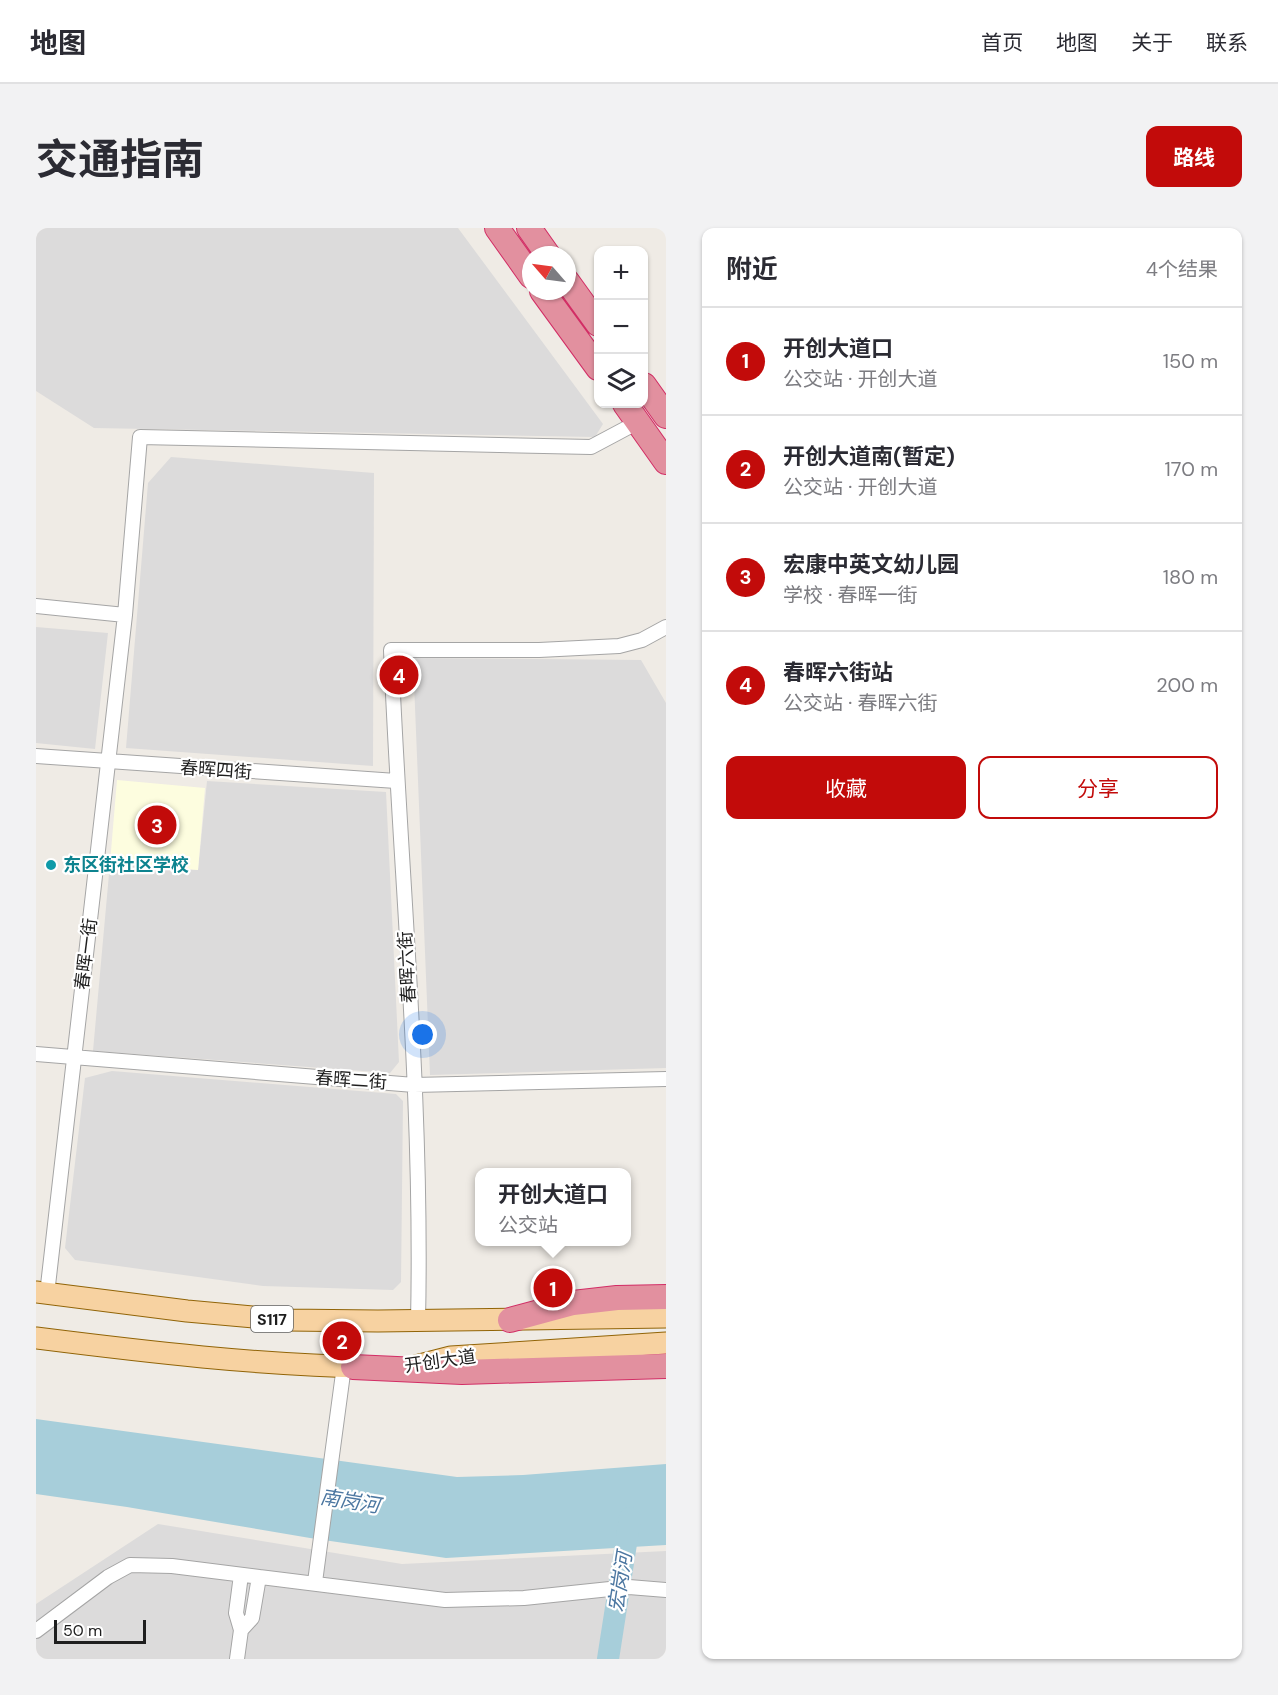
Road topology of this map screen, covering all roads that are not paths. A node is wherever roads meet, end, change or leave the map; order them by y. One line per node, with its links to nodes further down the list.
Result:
1 (497, 228): 4 (highway)
2 (529, 228): 3 (highway)
3 (542, 246)
4 (522, 263)
5 (576, 293): 7 (highway)
6 (549, 300): 8 (highway)
7 (594, 318)
8 (594, 362)
9 (648, 391): 11 (highway)
10 (632, 413): 12 (highway); 14 (street, 春晖一街)
11 (666, 416)
12 (666, 462)
13 (36, 606): 14 (street)
14 (125, 615): 17 (street, 春晖一街)
15 (666, 627): 18 (street, 春晖六街)
16 (36, 756): 17 (street, 春晖四街)
17 (108, 762): 18 (street, 春晖四街); 20 (street, 春晖一街)
18 (396, 780): 22 (street, 春晖六街)
19 (36, 1054): 20 (street, 春晖二街)
20 (74, 1058): 22 (street, 春晖二街); 23 (street, 春晖一街)
21 (666, 1079): 22 (street, 春晖二街)
22 (414, 1084): 27 (street, 春晖六街)
23 (41, 1293): 27 (main road, 开创大道 / S117)
24 (666, 1297): 26 (highway)
25 (666, 1317): 26 (main road, 开创大道 / S117)
26 (510, 1320): 27 (main road, 开创大道 / S117)
27 (418, 1321)
28 (36, 1338): 31 (main road, 开创大道)
29 (666, 1344): 31 (main road, 开创大道)
30 (666, 1366): 31 (highway)
31 (349, 1367): 34 (street)
32 (241, 1575): 33 (street); 36 (street); 37 (street)
33 (259, 1577): 34 (street); 36 (street)
34 (315, 1582): 35 (street)
35 (666, 1590)
36 (241, 1630): 38 (street)
37 (36, 1631)
38 (237, 1659)

